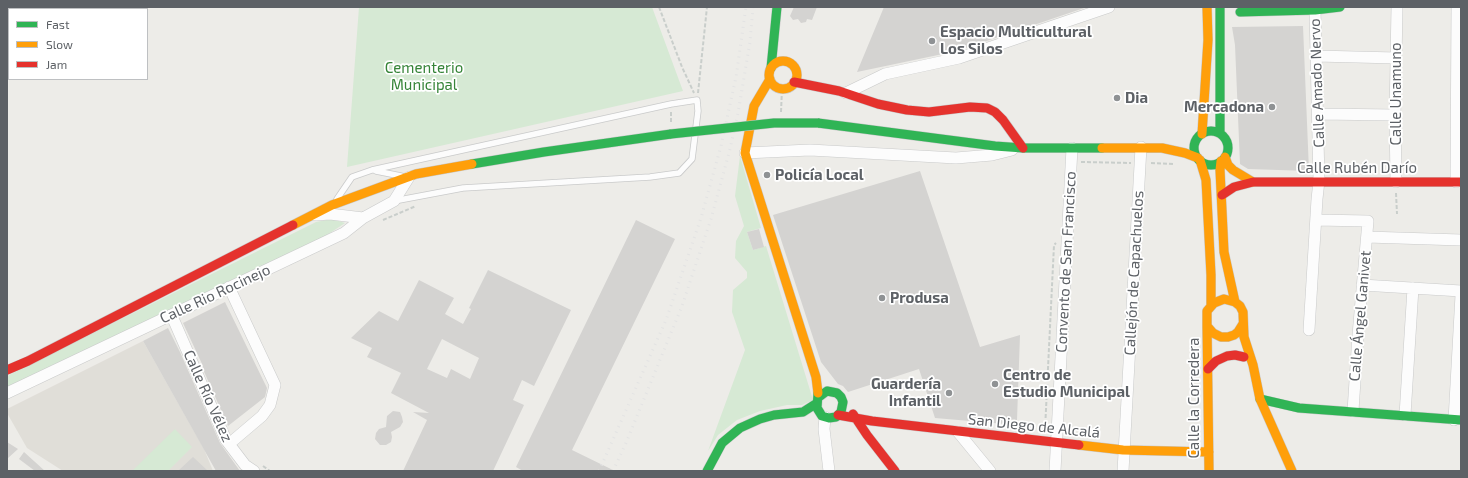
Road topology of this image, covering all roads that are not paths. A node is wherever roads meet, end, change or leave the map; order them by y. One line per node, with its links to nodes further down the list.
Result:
1 (777, 7): 10 (street)
2 (1109, 7): 19 (street)
3 (1207, 7): 24 (street)
4 (1220, 7): 11 (street)
5 (1340, 7): 9 (street)
6 (1397, 7): 13 (street, Calle Unamuno)
7 (1458, 7): 37 (street)
8 (1242, 10): 9 (street); 11 (street)
9 (1315, 10): 12 (street, Calle Amado Nervo)
10 (775, 27): 14 (street); 15 (street)
11 (1221, 37): 23 (street)
12 (1316, 56): 13 (street); 21 (street, Calle Amado Nervo)
13 (1396, 58): 22 (street, Calle Unamuno)
14 (793, 66): 15 (street); 17 (street); 19 (street)
15 (771, 68): 16 (street)
16 (770, 79): 18 (street); 20 (street)
17 (794, 82): 18 (street); 19 (street)
18 (782, 89): 20 (street)
19 (842, 92): 26 (street)
20 (754, 106): 29 (street)
21 (1318, 114): 22 (street); 34 (street, Calle Amado Nervo)
22 (1395, 115): 36 (street, Calle Unamuno)
23 (1220, 133): 24 (street); 31 (street)
24 (1200, 136): 28 (street); 30 (street)
25 (1141, 147): 27 (street); 28 (street); 82 (street, Callejón de Capachuelos)
26 (1023, 148): 27 (street); 29 (street); 33 (street, bridge)
27 (1072, 148): 80 (street, Convento de San Francisco)
28 (1162, 148): 30 (street)
29 (746, 153): 63 (street)
30 (1199, 159): 31 (street); 52 (street)
31 (1223, 159): 35 (street); 38 (street)
32 (372, 170): 33 (lane); 39 (lane); 40 (lane)
33 (409, 177): 39 (street, Calle Rio Rocinejo); 40 (street)
34 (1319, 181): 35 (street, Calle Rubén Darío); 36 (street, Calle Rubén Darío); 43 (street, Calle Amado Nervo)
35 (1252, 182): 38 (street, Calle Rubén Darío)
36 (1396, 182): 37 (street, Calle Rubén Darío)
37 (1459, 182)
38 (1222, 196): 51 (street)
39 (394, 201): 42 (street, Calle Rio Rocinejo)
40 (332, 206): 41 (street)
41 (314, 215): 42 (street); 62 (street)
42 (363, 218): 47 (street, Calle Rio Rocinejo)
43 (1316, 220): 44 (street, Calle Ángel Ganivet); 57 (street, Calle Amado Nervo)
44 (1367, 237): 45 (street); 46 (street, Calle Ángel Ganivet)
45 (1461, 240)
46 (1362, 285): 48 (street); 71 (street, Calle Ángel Ganivet)
47 (229, 287): 54 (street, Calle Rio Rocinejo); 81 (street)
48 (1413, 288): 49 (street); 75 (street)
49 (1461, 291)
50 (1461, 294): 53 (street)
51 (1235, 302): 52 (street); 55 (street)
52 (1211, 305): 56 (street)
53 (1460, 314): 60 (street)
54 (170, 315): 65 (street, Calle Rio Rocinejo); 81 (street, Calle Río Vélez)
55 (1243, 324): 58 (street); 64 (street)
56 (1207, 326): 58 (street); 61 (street, Calle la Corredera)
57 (1309, 330)
58 (1222, 342): 59 (street); 61 (street)
59 (1244, 357): 61 (street); 64 (street)
60 (1459, 367): 78 (street)
61 (1208, 369): 83 (street, Calle la Corredera)
62 (7, 370)
63 (813, 370): 66 (street); 68 (street)
64 (1254, 374): 67 (street)
65 (7, 393)
66 (837, 393): 68 (street); 69 (street)
67 (1260, 399): 70 (street); 77 (street)
68 (818, 400): 72 (street); 73 (street)
69 (844, 402): 74 (street); 76 (street)
70 (1299, 408): 71 (street); 77 (street)
71 (1353, 411): 75 (street)
72 (803, 412): 73 (street); 85 (street)
73 (823, 415): 74 (street); 86 (street)
74 (838, 415): 76 (street, San Diego de Alcalá)
75 (1405, 415): 78 (street)
76 (856, 418): 79 (street, San Diego de Alcalá); 87 (street)
77 (1278, 418): 92 (street)
78 (1458, 420)
79 (958, 432): 80 (street, San Diego de Alcalá); 88 (street)
80 (1057, 442): 82 (street, San Diego de Alcalá); 89 (street, Convento de San Francisco)
81 (229, 444): 84 (street, Calle Río Vélez)
82 (1123, 450): 83 (street, San Diego de Alcalá); 90 (street, Callejón de Capachuelos)
83 (1209, 452): 91 (street, Calle la Corredera)
84 (258, 468)
85 (707, 471)
86 (829, 471)
87 (895, 471)
88 (990, 471)
89 (1055, 471)
90 (1123, 471)
91 (1209, 471)
92 (1292, 471)

